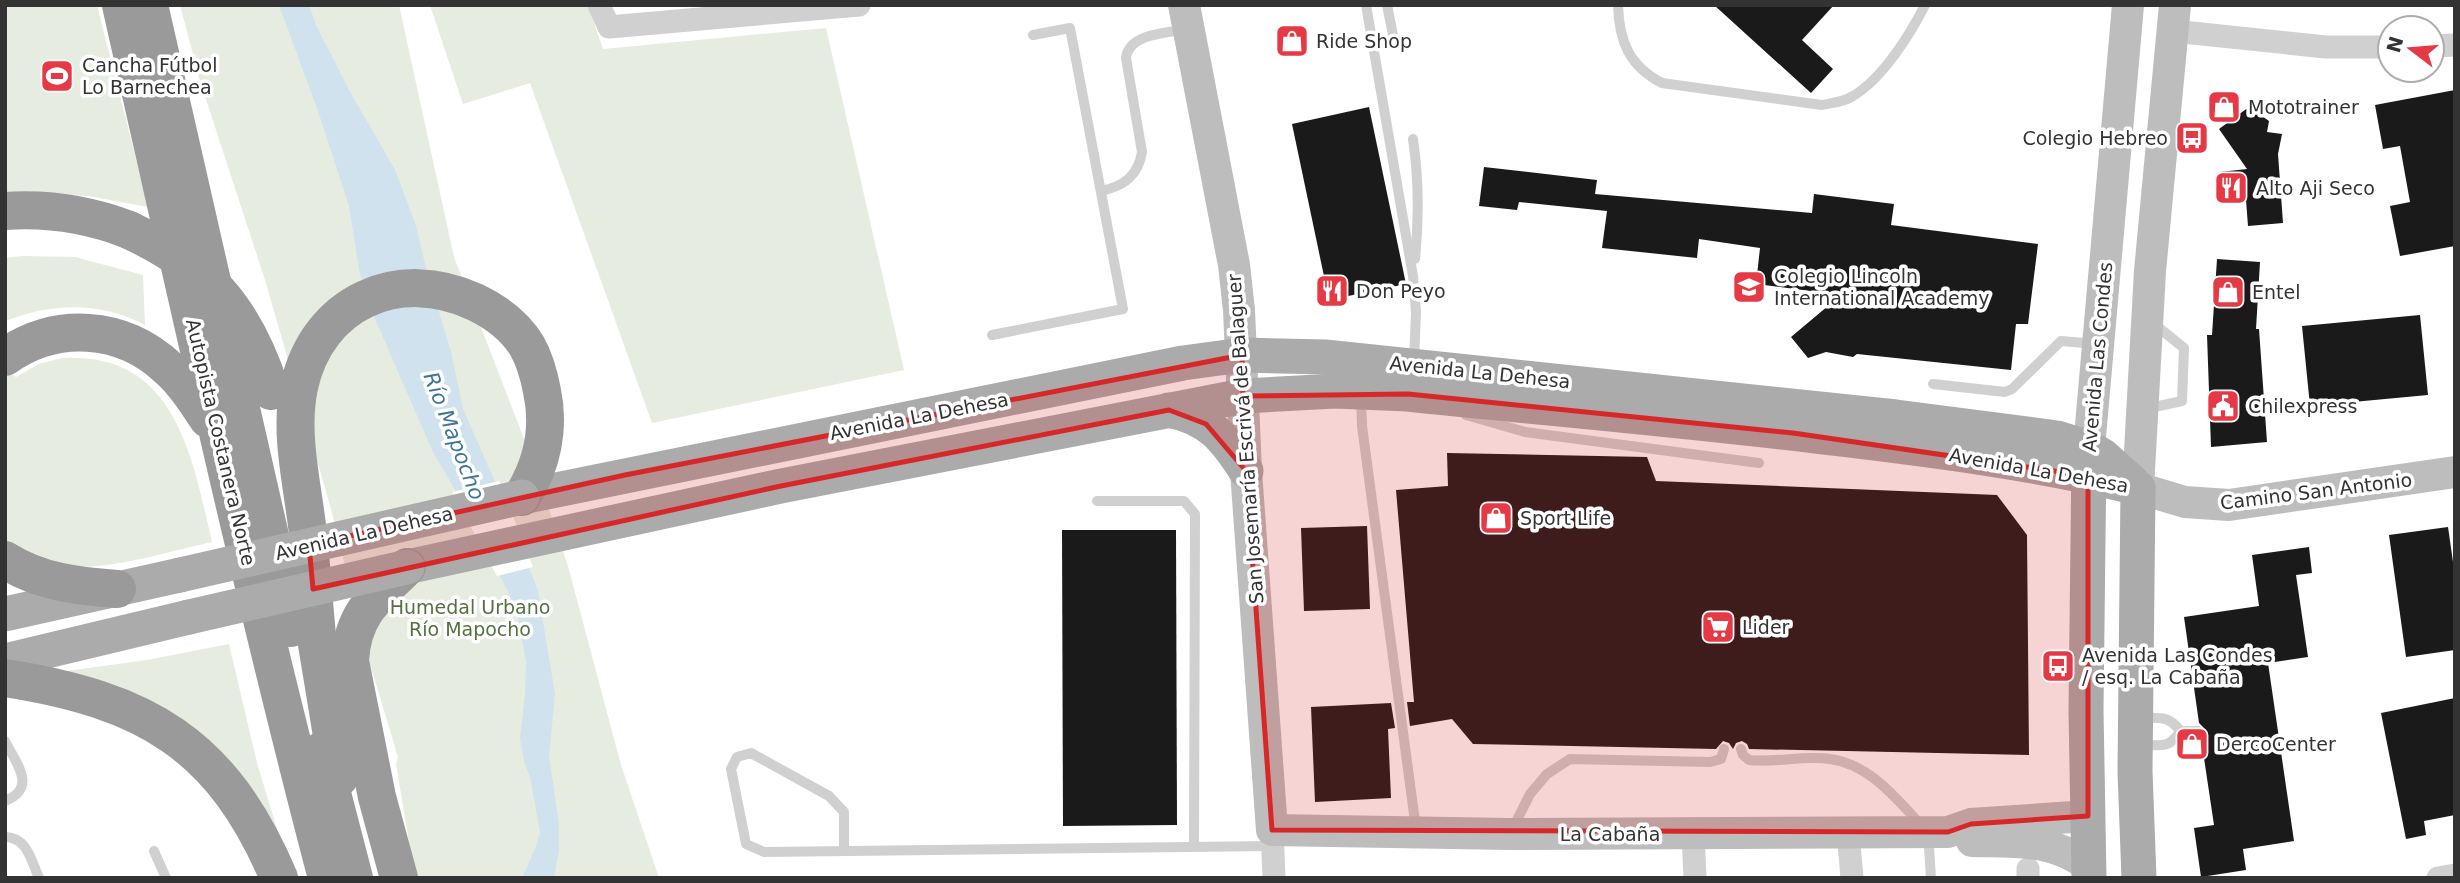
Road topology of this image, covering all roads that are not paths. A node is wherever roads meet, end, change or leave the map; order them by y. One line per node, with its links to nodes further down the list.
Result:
1 (121, 5): 32 (highway, Autopista Costanera Norte)
2 (149, 5): 64 (highway, Autopista Costanera Norte)
3 (599, 5): 10 (street)
4 (859, 5): 10 (street)
5 (1366, 5): 19 (lane)
6 (1387, 5): 14 (lane)
7 (1618, 5): 8 (lane)
8 (1925, 5)
9 (2128, 5): 21 (street, Avenida Las Condes)
10 (687, 13)
11 (1186, 17): 17 (lane); 22 (street, San Josemaría Escrivá de Balaguer)
12 (2174, 18): 15 (street); 31 (street)
13 (1032, 35): 17 (lane)
14 (1394, 40)
15 (2376, 47)
16 (1413, 139): 19 (lane)
17 (1101, 191): 20 (lane)
18 (5, 211): 27 (highway, bridge)
19 (1413, 276): 24 (lane)
20 (992, 335)
21 (2098, 344): 25 (street, Avenida Las Condes); 26 (lane)
22 (1242, 355): 24 (main road, Avenida La Dehesa); 29 (street, San Josemaría Escrivá de Balaguer); 38 (main road, Avenida La Dehesa)
23 (5, 358): 32 (highway)
24 (1411, 380): 28 (main road, Avenida La Dehesa); 33 (main road, Avenida La Dehesa); 34 (lane)
25 (2094, 381): 31 (street); 33 (street, Avenida Las Condes)
26 (1933, 384)
27 (285, 388): 38 (highway); 64 (highway)
28 (1362, 391): 29 (main road, Avenida La Dehesa); 54 (lane)
29 (1243, 396): 30 (main road, Avenida La Dehesa); 35 (street, San Josemaría Escrivá de Balaguer)
30 (1169, 410): 35 (main road); 41 (main road, Avenida La Dehesa)
31 (2142, 410): 37 (street)
32 (219, 439): 64 (highway, Autopista Costanera Norte)
33 (2088, 462): 37 (main road, Avenida La Dehesa); 53 (main road, Avenida Las Condes)
34 (1759, 463)
35 (1246, 471): 60 (street, San Josemaría Escrivá de Balaguer)
36 (2455, 472): 37 (street, Camino San Antonio)
37 (2138, 488): 48 (main road)
38 (522, 497): 42 (main road, Avenida La Dehesa, bridge)
39 (1097, 501): 61 (lane)
40 (5, 560): 42 (highway)
41 (407, 567): 44 (main road, Avenida La Dehesa, bridge); 70 (highway)
42 (117, 589): 43 (main road, Avenida La Dehesa)
43 (5, 614)
44 (5, 661)
45 (5, 678): 69 (highway)
46 (2180, 731): 47 (lane); 48 (lane); 48 (lane)
47 (2198, 731)
48 (2135, 732): 75 (main road)
49 (5, 741): 52 (lane)
50 (1724, 749): 58 (lane)
51 (1741, 749): 56 (lane)
52 (5, 801)
53 (2088, 817): 56 (street, La Cabaña); 65 (main road, Avenida Las Condes); 75 (main road)
54 (1417, 832): 58 (street, La Cabaña); 60 (street, La Cabaña)
55 (1848, 832): 56 (street, La Cabaña); 57 (street, La Cabaña); 73 (street)
56 (1938, 832): 65 (street, La Cabaña); 74 (lane)
57 (1693, 833): 58 (street, La Cabaña); 72 (street)
58 (1510, 834)
59 (5, 837): 67 (lane)
60 (1272, 838): 61 (lane); 71 (street, San Josemaría Escrivá de Balaguer)
61 (1194, 846): 63 (lane)
62 (154, 851): 68 (lane)
63 (844, 851): 63 (lane)
64 (342, 868)
65 (2089, 872)
66 (2455, 875): 76 (street)
67 (39, 878)
68 (166, 878)
69 (279, 878)
70 (399, 878)
71 (1274, 878)
72 (1696, 878)
73 (1852, 878)
74 (1931, 878)
75 (2137, 878)
76 (2438, 878)

